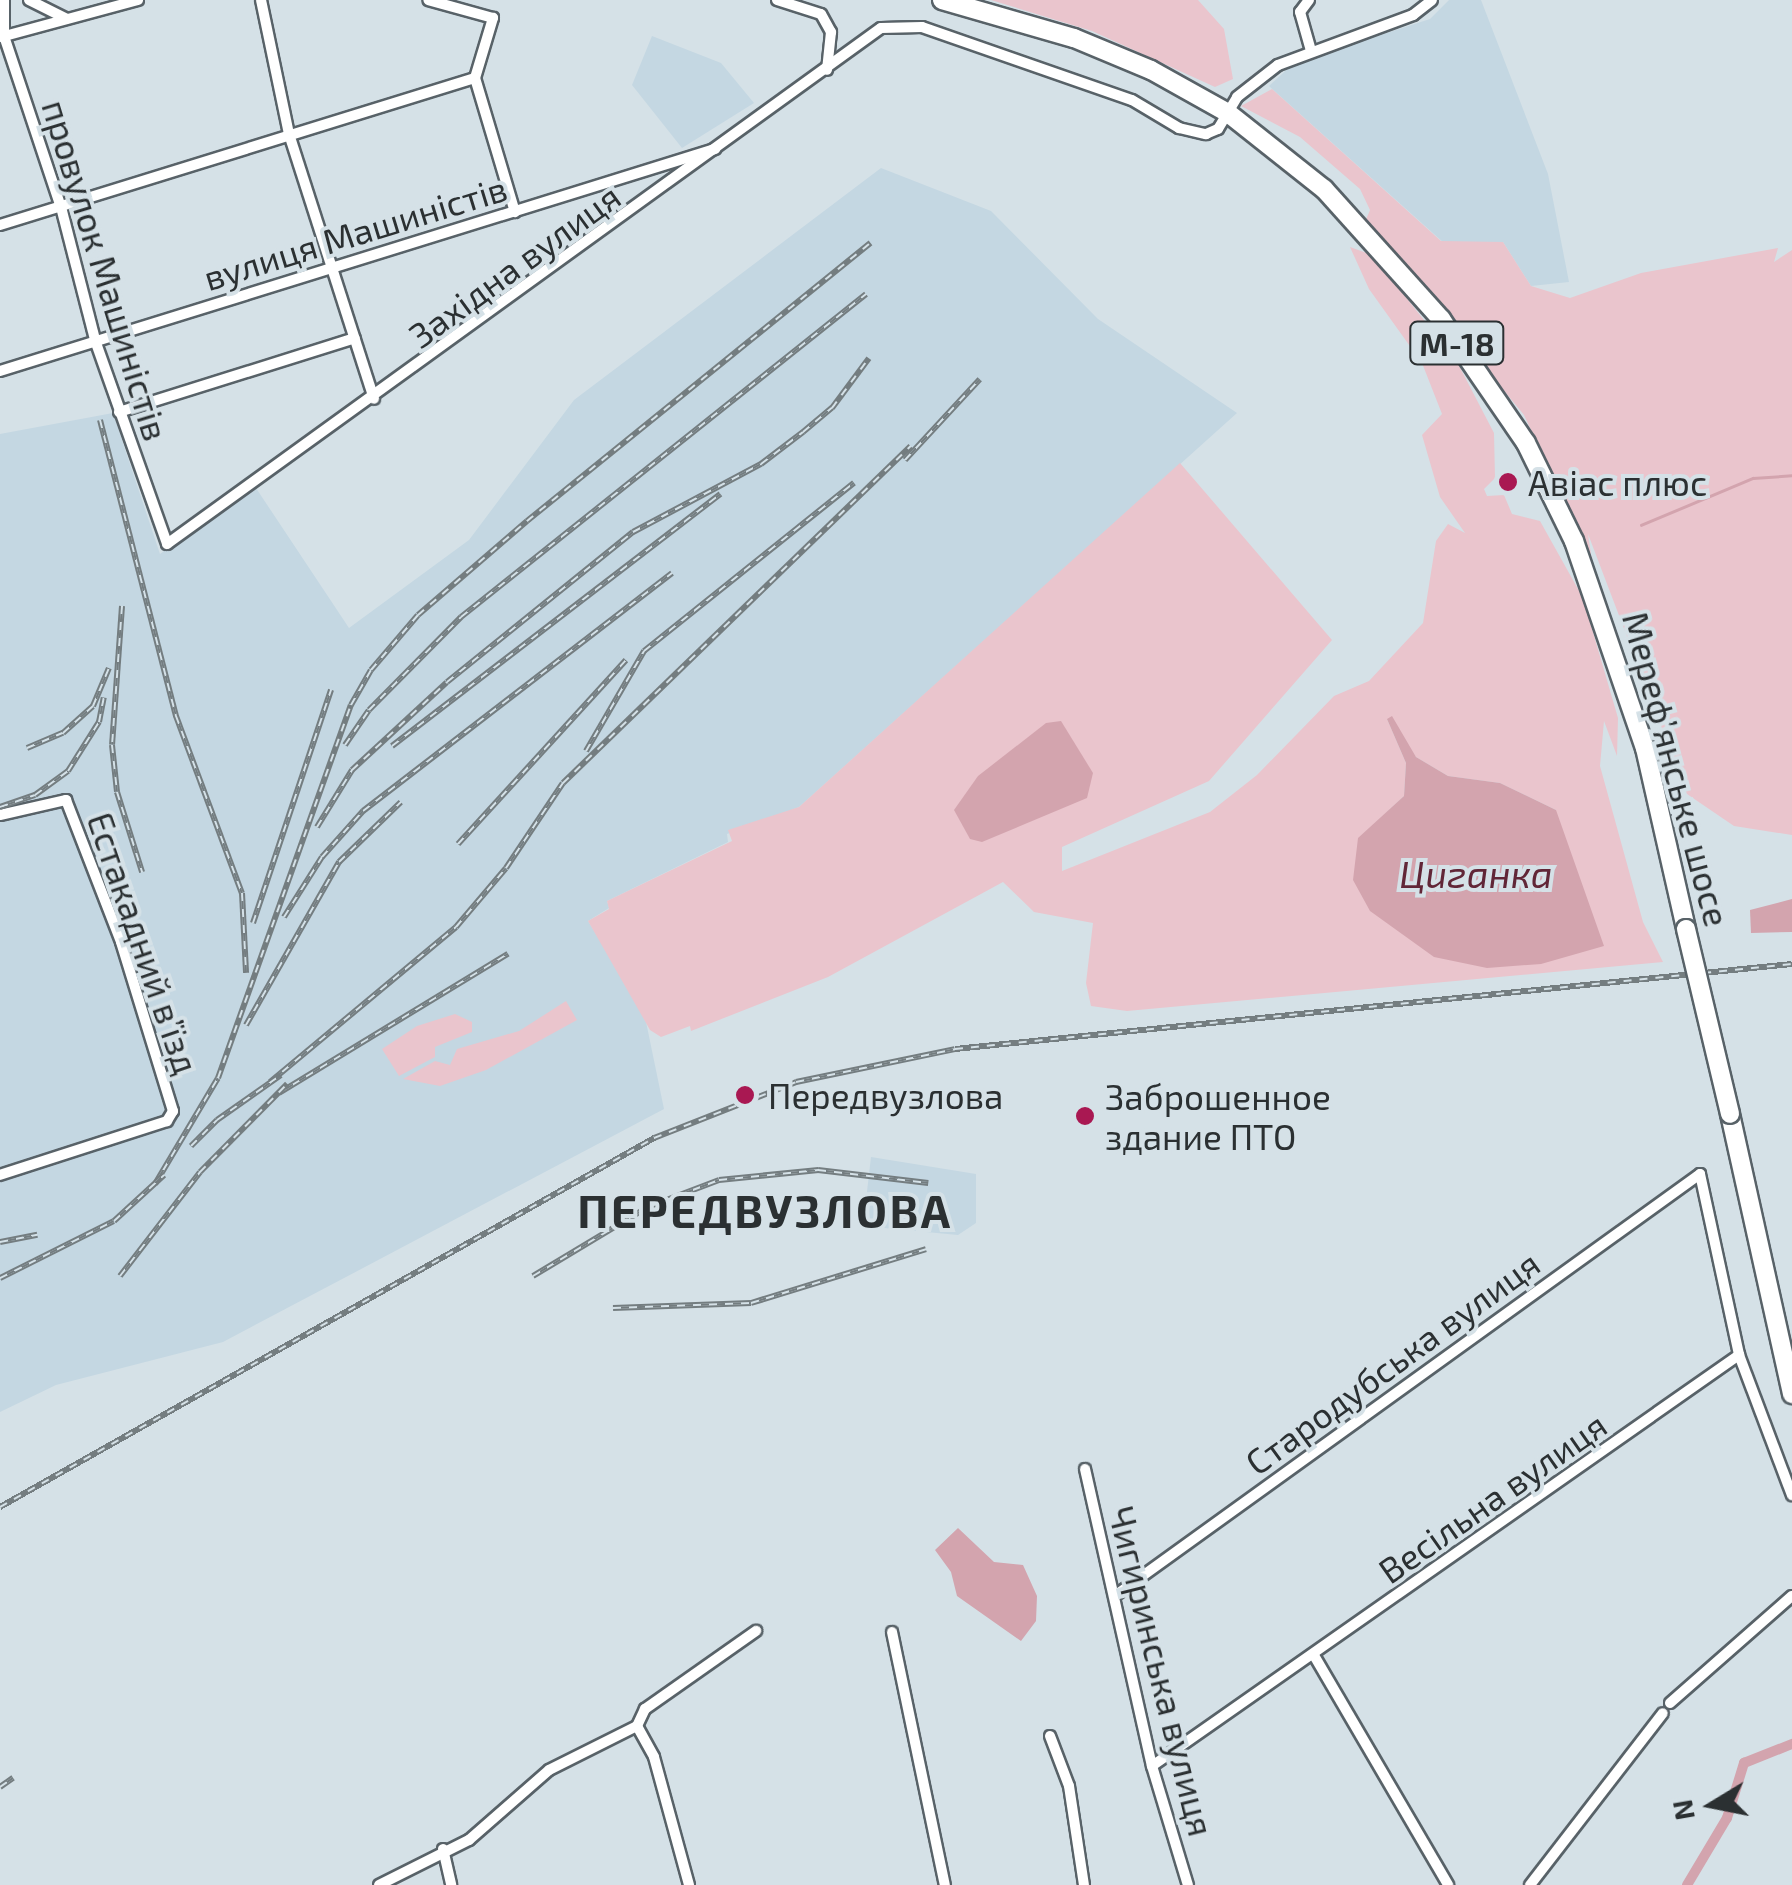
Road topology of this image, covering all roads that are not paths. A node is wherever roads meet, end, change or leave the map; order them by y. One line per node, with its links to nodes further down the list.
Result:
1 (4, 0): 11 (street, провулок Машиністів)
2 (28, 0): 10 (street)
3 (138, 0): 10 (street)
4 (260, 0): 16 (street)
5 (428, 0): 14 (street)
6 (777, 0): 13 (street)
7 (942, 0): 15 (highway, Мереф’янське шосе / М-18)
8 (1310, 0): 12 (street)
9 (1432, 0): 12 (street)
10 (67, 19): 11 (street)
11 (2, 37): 18 (street, провулок Машиністів)
12 (1310, 51): 15 (street)
13 (828, 70): 15 (street, Західна вулиця); 17 (street, Західна вулиця)
14 (475, 78): 16 (street); 19 (street)
15 (1228, 113): 31 (highway, Мереф’янське шосе / М-18, bridge)
16 (289, 134): 18 (street); 21 (street)
17 (726, 146): 19 (street, вулиця Машиністів); 25 (street, Західна вулиця)
18 (61, 207): 20 (street); 23 (street, провулок Машиністів)
19 (514, 212): 21 (street, вулиця Машиністів)
20 (0, 225)
21 (332, 267): 22 (street); 23 (street, вулиця Машиністів)
22 (354, 338): 25 (street); 26 (street)
23 (96, 343): 24 (street, вулиця Машиністів); 26 (street, провулок Машиністів)
24 (0, 371)
25 (374, 399): 27 (street, Західна вулиця)
26 (120, 412): 27 (street, провулок Машиністів)
27 (175, 542)
28 (0, 815): 29 (street, Естакадний в’їзд)
29 (0, 1175)
30 (1740, 1355): 33 (street); 34 (street, Стародубська вулиця); 38 (street, Весільна вулиця)
31 (1792, 1394)
32 (1084, 1469): 34 (street, Чигиринська вулиця)
33 (1792, 1495)
34 (1116, 1595): 41 (street, Чигиринська вулиця)
35 (1792, 1596): 50 (street)
36 (756, 1631): 39 (street)
37 (892, 1632): 46 (street)
38 (1315, 1657): 41 (street, Весільна вулиця); 49 (street)
39 (637, 1726): 42 (street); 45 (street)
40 (1050, 1736): 47 (street)
41 (1152, 1766): 48 (street, Чигиринська вулиця)
42 (443, 1849): 43 (street); 44 (street)
43 (379, 1885)
44 (451, 1885)
45 (689, 1885)
46 (944, 1885)
47 (1084, 1885)
48 (1188, 1885)
49 (1448, 1885)
50 (1530, 1885)

